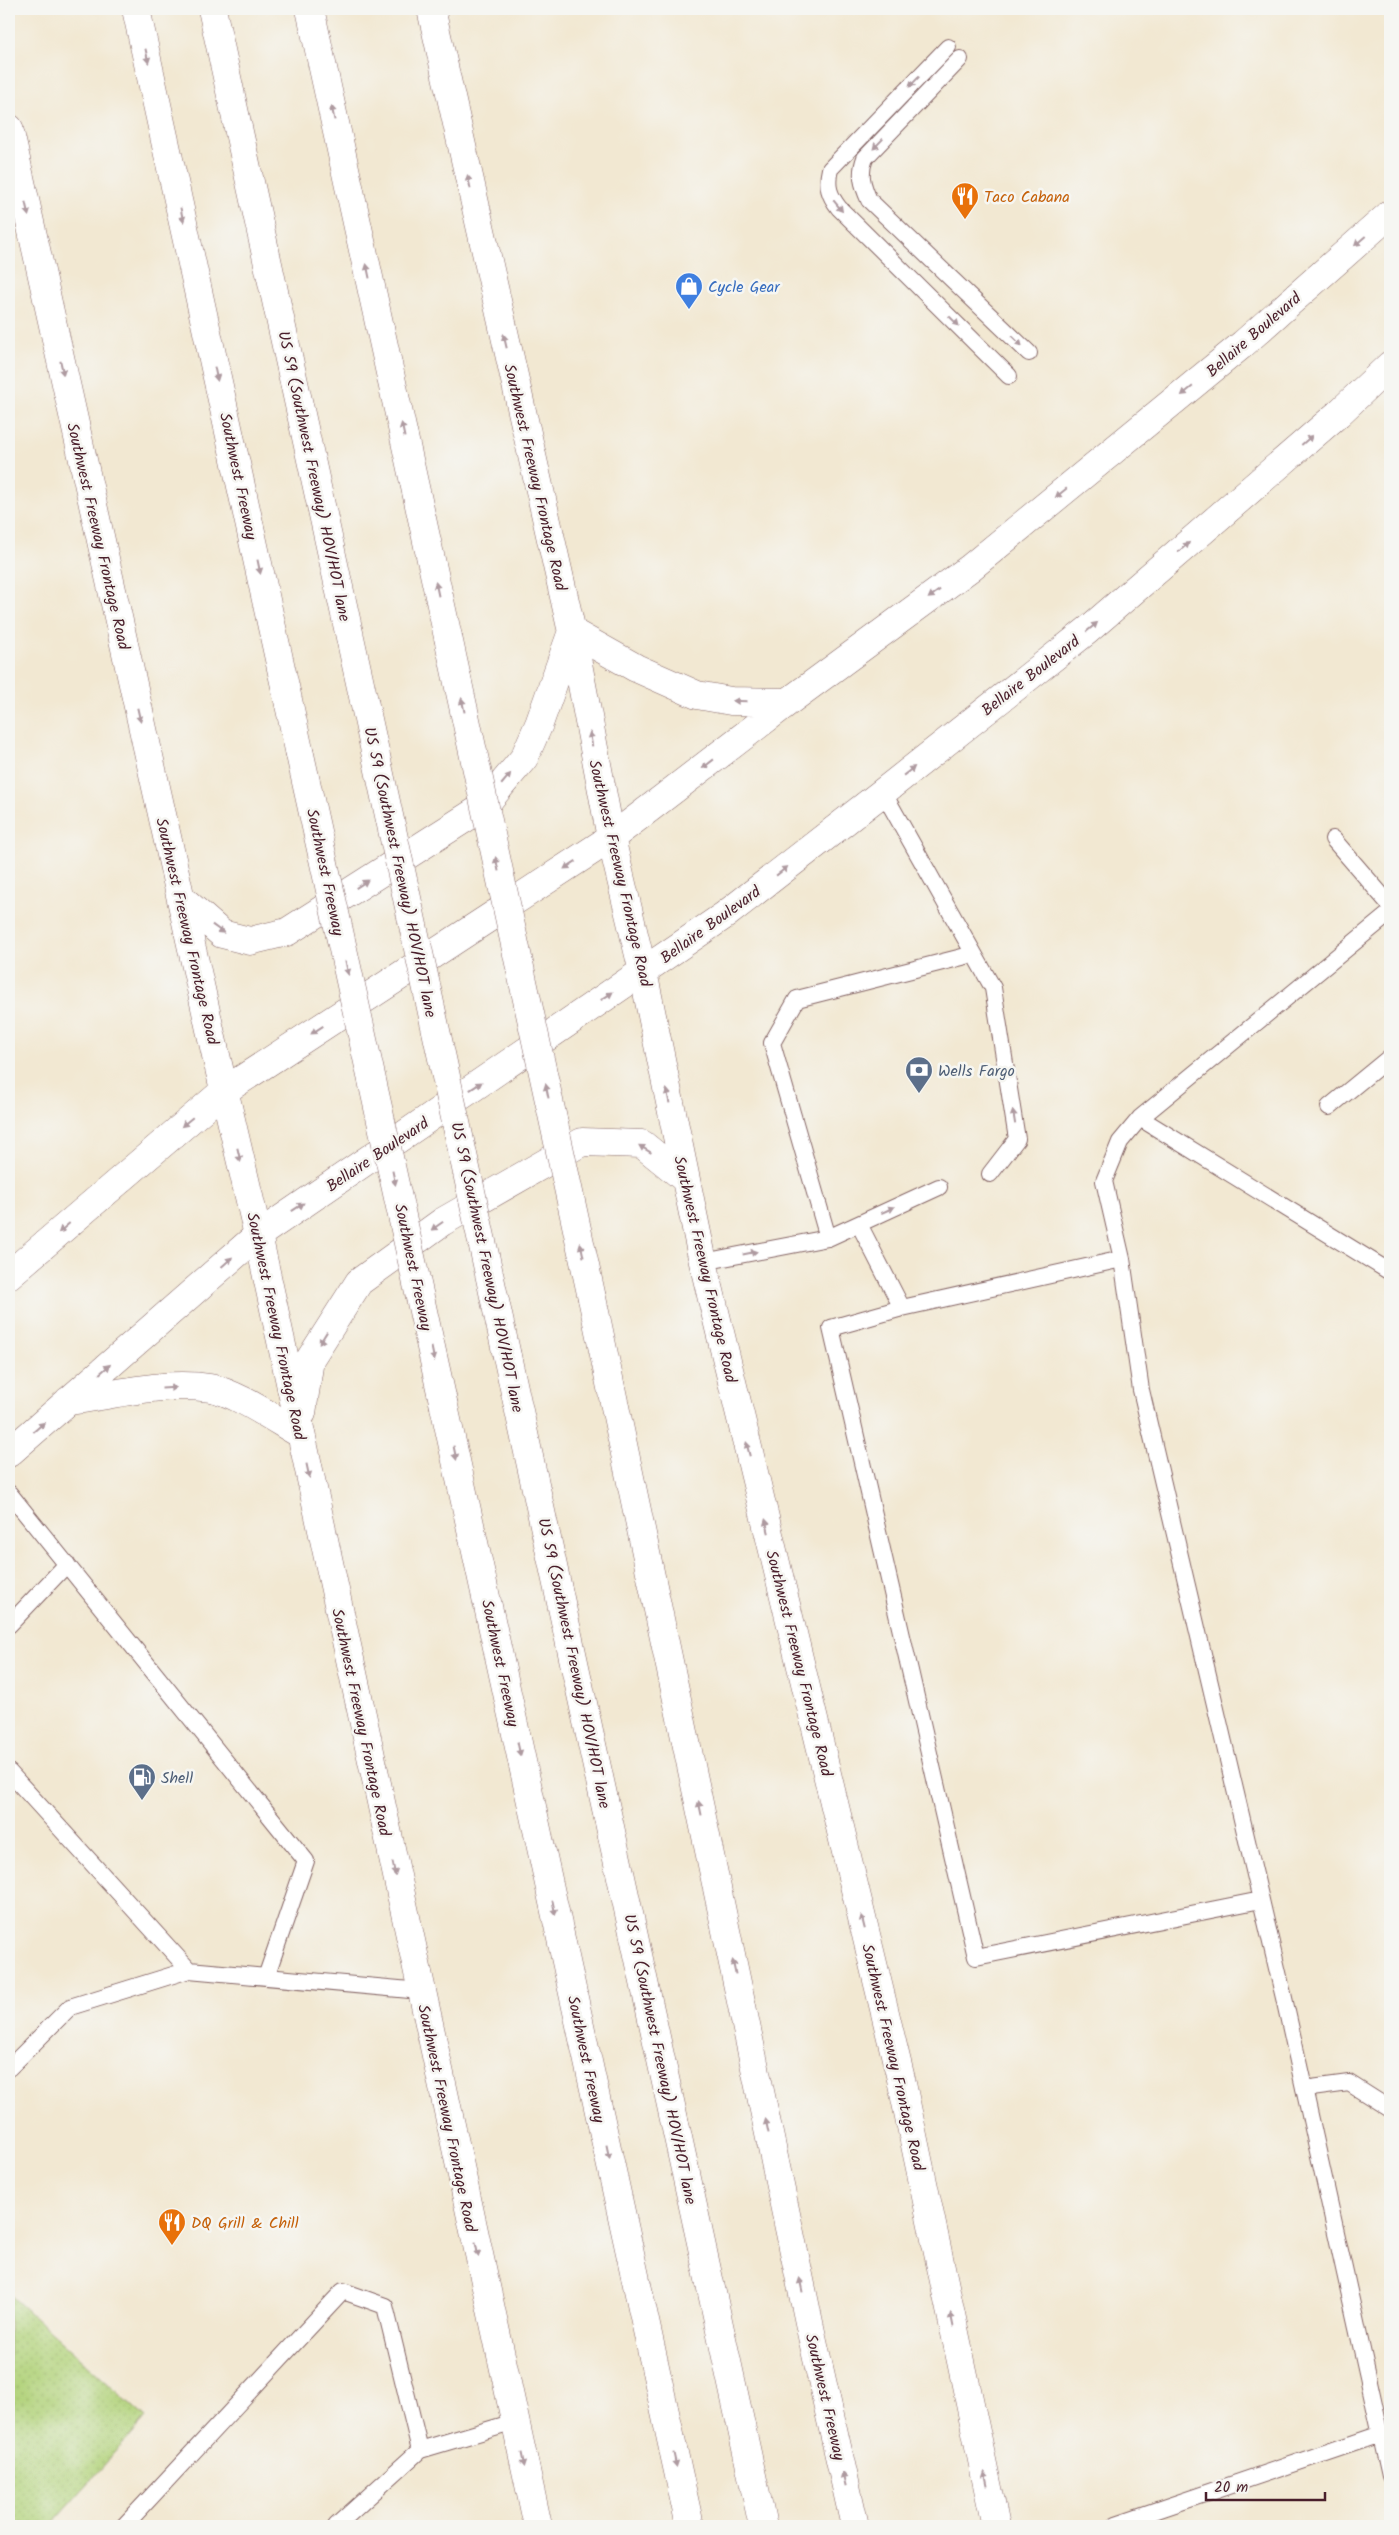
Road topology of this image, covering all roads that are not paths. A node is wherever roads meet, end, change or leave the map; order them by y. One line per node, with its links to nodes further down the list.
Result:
1 (136, 9): 57 (main road, Southwest Freeway, one-way to 57, bridge)
2 (212, 9): 58 (main road, US 59 (Southwest Freeway) HOV/HOT lane, bridge)
3 (310, 9): 59 (main road, Southwest Freeway, one-way to 3, bridge)
4 (431, 9): 10 (main road, Southwest Freeway Frontage Road, one-way to 4)
5 (9, 128): 15 (main road, Southwest Freeway Frontage Road, one-way to 15)
6 (1390, 214): 11 (main road, Bellaire Boulevard, one-way to 11)
7 (1029, 353): 9 (lane)
8 (1390, 366): 12 (main road, Bellaire Boulevard, one-way to 8)
9 (1009, 376)
10 (572, 632): 11 (main road, one-way to 10); 13 (main road, Southwest Freeway Frontage Road, one-way to 10); 15 (main road, one-way to 10)
11 (788, 702): 13 (main road, Bellaire Boulevard, one-way to 13)
12 (883, 792): 18 (lane); 19 (main road, Bellaire Boulevard, one-way to 12)
13 (611, 838): 19 (main road, Southwest Freeway Frontage Road); 21 (main road, Bellaire Boulevard, one-way to 21)
14 (1333, 839): 16 (lane)
15 (181, 898): 21 (main road, Southwest Freeway Frontage Road)
16 (1390, 905)
17 (1390, 913): 23 (lane)
18 (974, 954): 24 (lane, one-way to 18); 29 (lane)
19 (643, 972): 25 (main road, Southwest Freeway Frontage Road, one-way to 19); 28 (main road, Bellaire Boulevard, one-way to 19)
20 (1390, 1057): 22 (lane)
21 (224, 1091): 28 (main road, Southwest Freeway Frontage Road, one-way to 28); 33 (main road, Bellaire Boulevard, one-way to 33)
22 (1329, 1107)
23 (1140, 1118): 30 (lane); 32 (lane)
24 (990, 1174)
25 (684, 1178): 31 (main road, Southwest Freeway Frontage Road); 36 (main road, one-way to 36)
26 (940, 1187): 27 (lane, one-way to 26)
27 (859, 1224): 29 (lane); 34 (lane)
28 (258, 1235): 35 (main road, Bellaire Boulevard, one-way to 28); 36 (main road, Southwest Freeway Frontage Road)
29 (828, 1238): 31 (lane, one-way to 29)
30 (1122, 1259): 34 (lane); 42 (lane)
31 (702, 1262): 60 (main road, Southwest Freeway Frontage Road, one-way to 31)
32 (1390, 1272)
33 (9, 1276)
34 (902, 1308): 42 (lane)
35 (68, 1401): 36 (main road, one-way to 36); 37 (main road, Bellaire Boulevard, one-way to 35)
36 (299, 1433): 45 (main road, Southwest Freeway Frontage Road, one-way to 45)
37 (9, 1453)
38 (9, 1492): 39 (lane)
39 (67, 1564): 40 (lane); 44 (lane)
40 (9, 1625)
41 (9, 1772): 43 (lane)
42 (1261, 1900): 47 (lane)
43 (189, 1970): 44 (lane); 46 (lane)
44 (266, 1977): 45 (lane)
45 (421, 1990): 49 (main road, Southwest Freeway Frontage Road, one-way to 49)
46 (9, 2068)
47 (1304, 2089): 48 (lane); 50 (lane)
48 (1390, 2109)
49 (515, 2422): 51 (lane); 56 (main road, Southwest Freeway Frontage Road, one-way to 56)
50 (1381, 2434): 52 (lane); 53 (lane)
51 (420, 2450): 54 (lane); 55 (lane)
52 (1390, 2476)
53 (1116, 2524)
54 (124, 2526)
55 (336, 2526)
56 (538, 2526)
57 (690, 2526)
58 (763, 2526)
59 (855, 2526)
60 (996, 2526)

